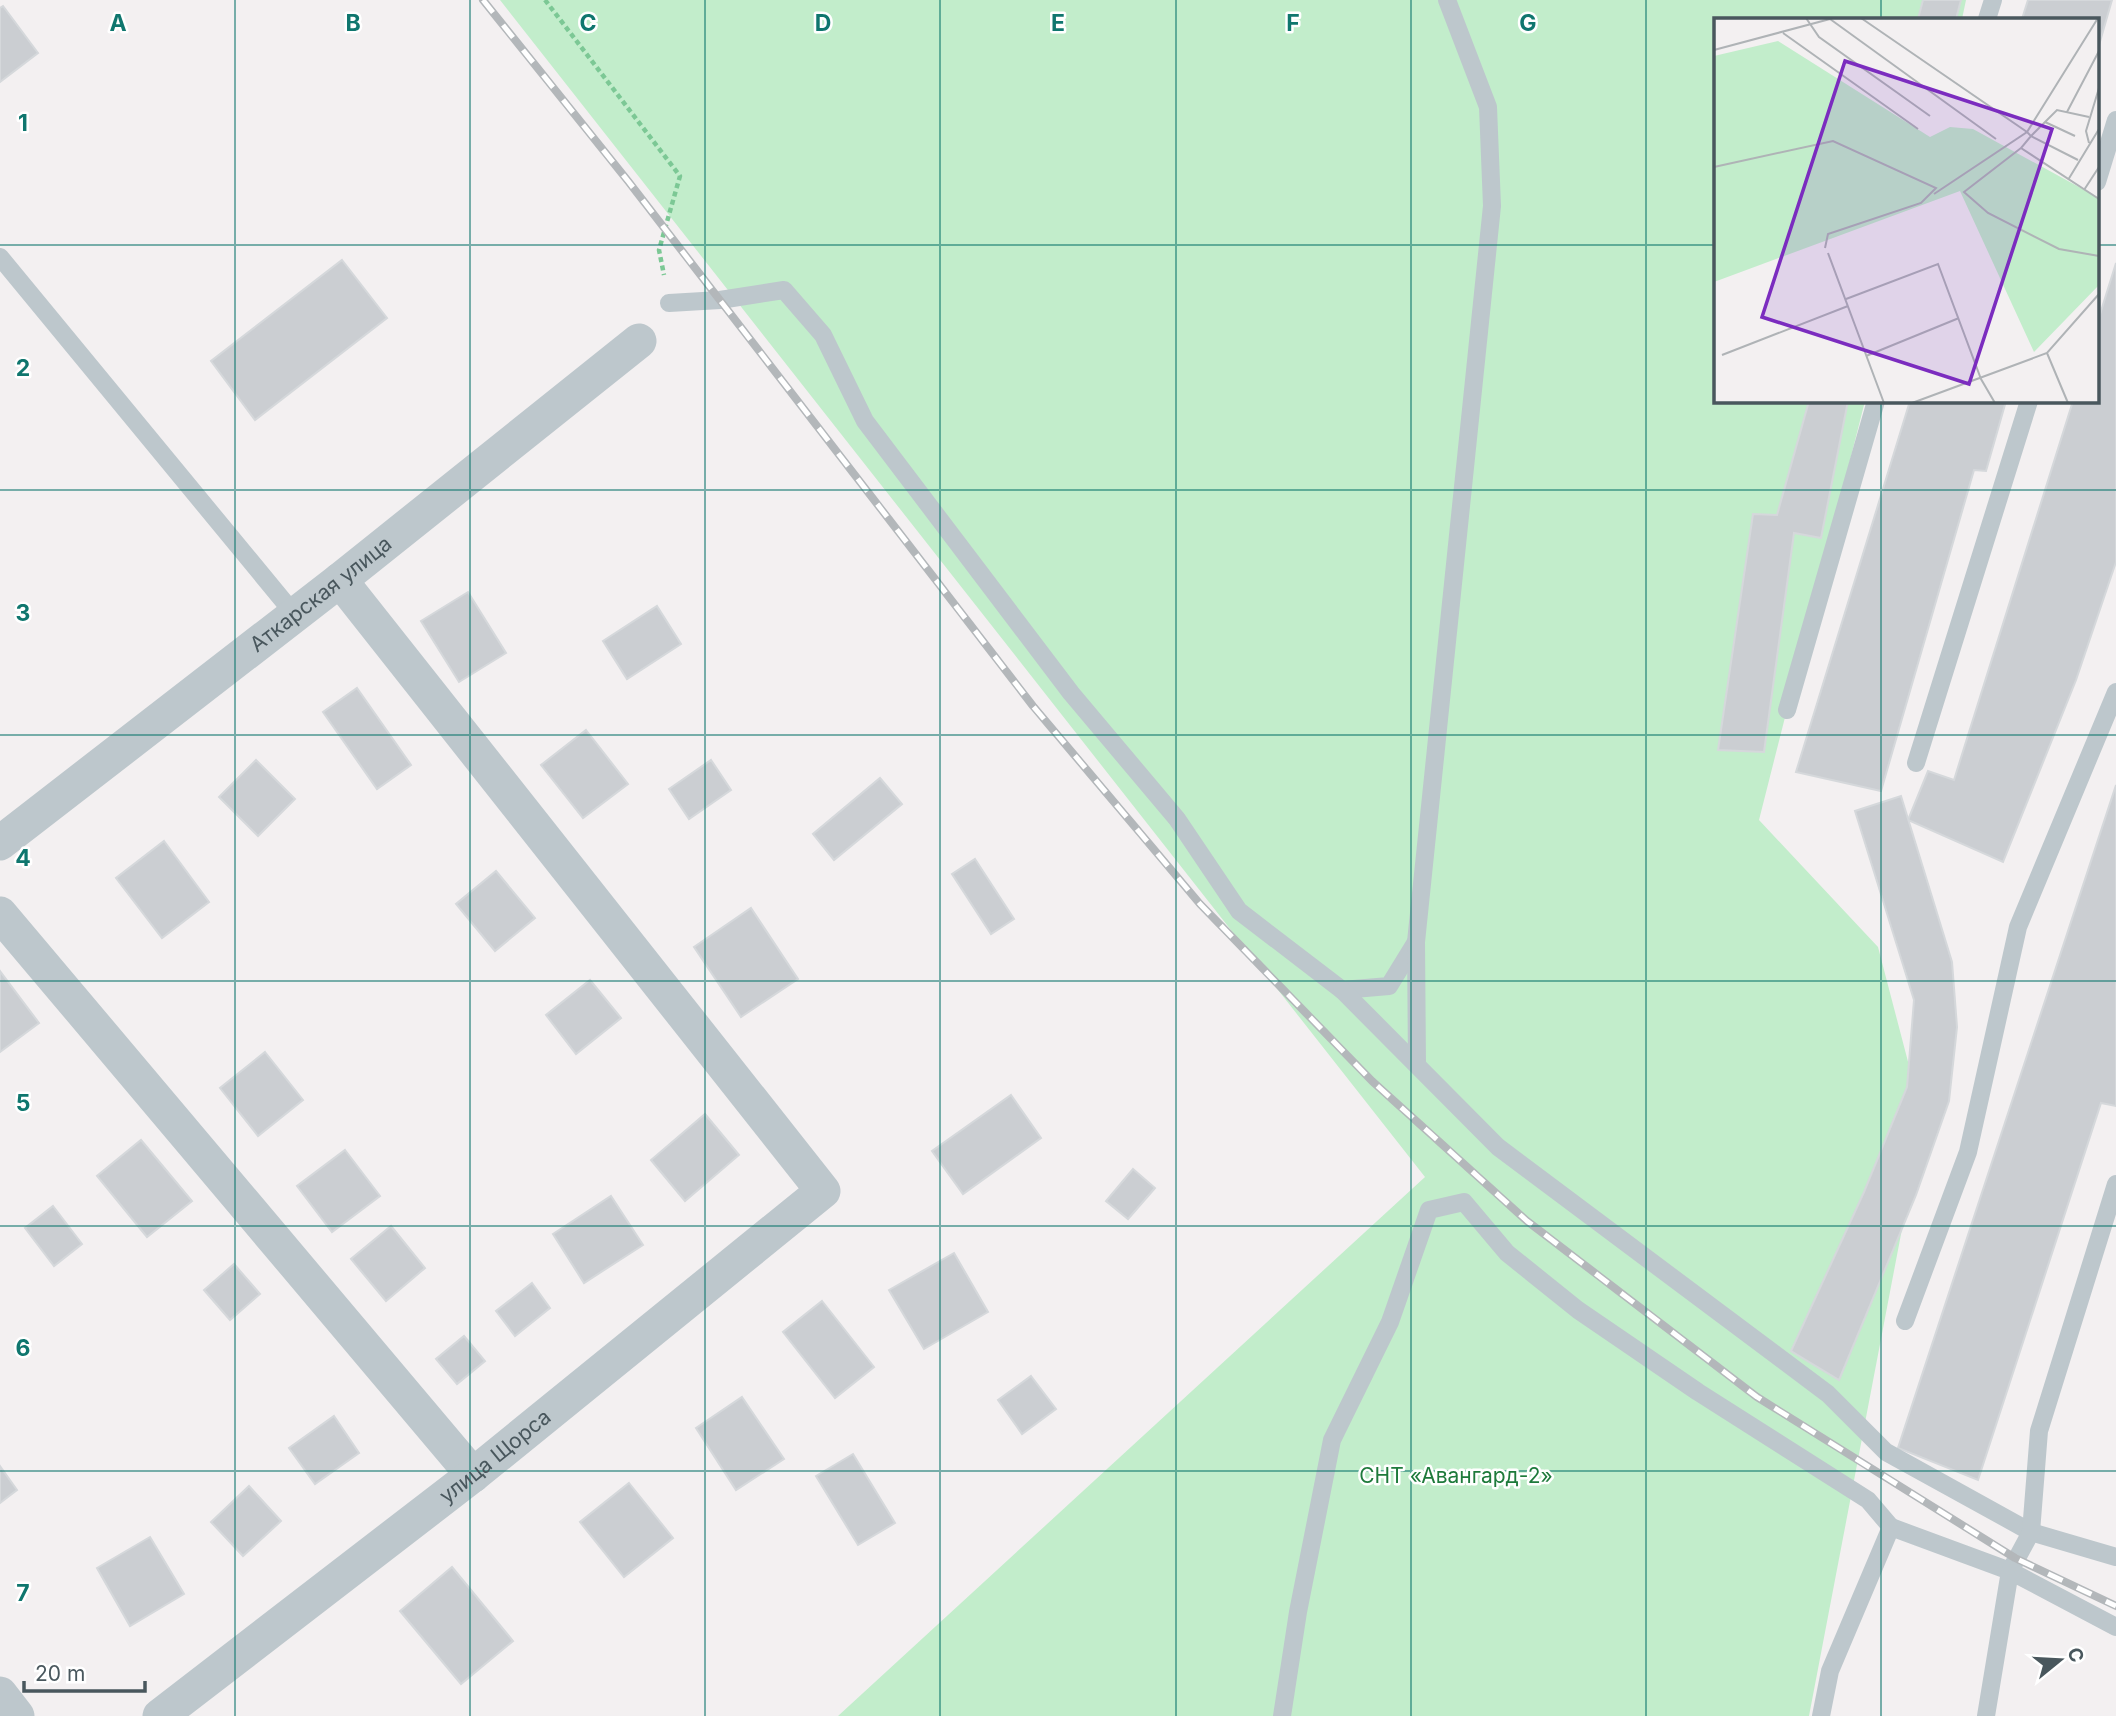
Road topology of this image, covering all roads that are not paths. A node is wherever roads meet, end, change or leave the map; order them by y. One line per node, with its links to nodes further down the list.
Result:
1 (1447, 0): 18 (lane)
2 (1993, 0): 3 (lane)
3 (1987, 18)
4 (2116, 120): 5 (lane)
5 (2098, 178)
6 (0, 257): 12 (lane)
7 (669, 303): 19 (lane)
8 (639, 341): 11 (street, Аткарская улица)
9 (1876, 402): 14 (lane)
10 (2029, 402): 15 (lane)
11 (340, 580): 12 (street, Аткарская улица); 23 (street, улица Щорса)
12 (295, 615): 16 (street, Аткарская улица)
13 (2116, 692): 22 (lane)
14 (1787, 709)
15 (1916, 764)
16 (0, 843)
17 (0, 914): 23 (street)
18 (1416, 942): 19 (lane); 20 (lane)
19 (1342, 989): 20 (lane)
20 (1417, 1065): 25 (lane)
21 (2116, 1184): 25 (lane)
22 (1905, 1321)
23 (473, 1475): 31 (street, улица Щорса)
24 (1891, 1527): 27 (lane); 32 (lane); 33 (lane)
25 (2031, 1532): 26 (lane); 27 (lane)
26 (2116, 1557)
27 (2010, 1571): 28 (lane); 34 (lane)
28 (2116, 1627)
29 (0, 1694): 30 (street)
30 (17, 1716)
31 (160, 1716)
32 (1282, 1716)
33 (1821, 1716)
34 (1986, 1716)

